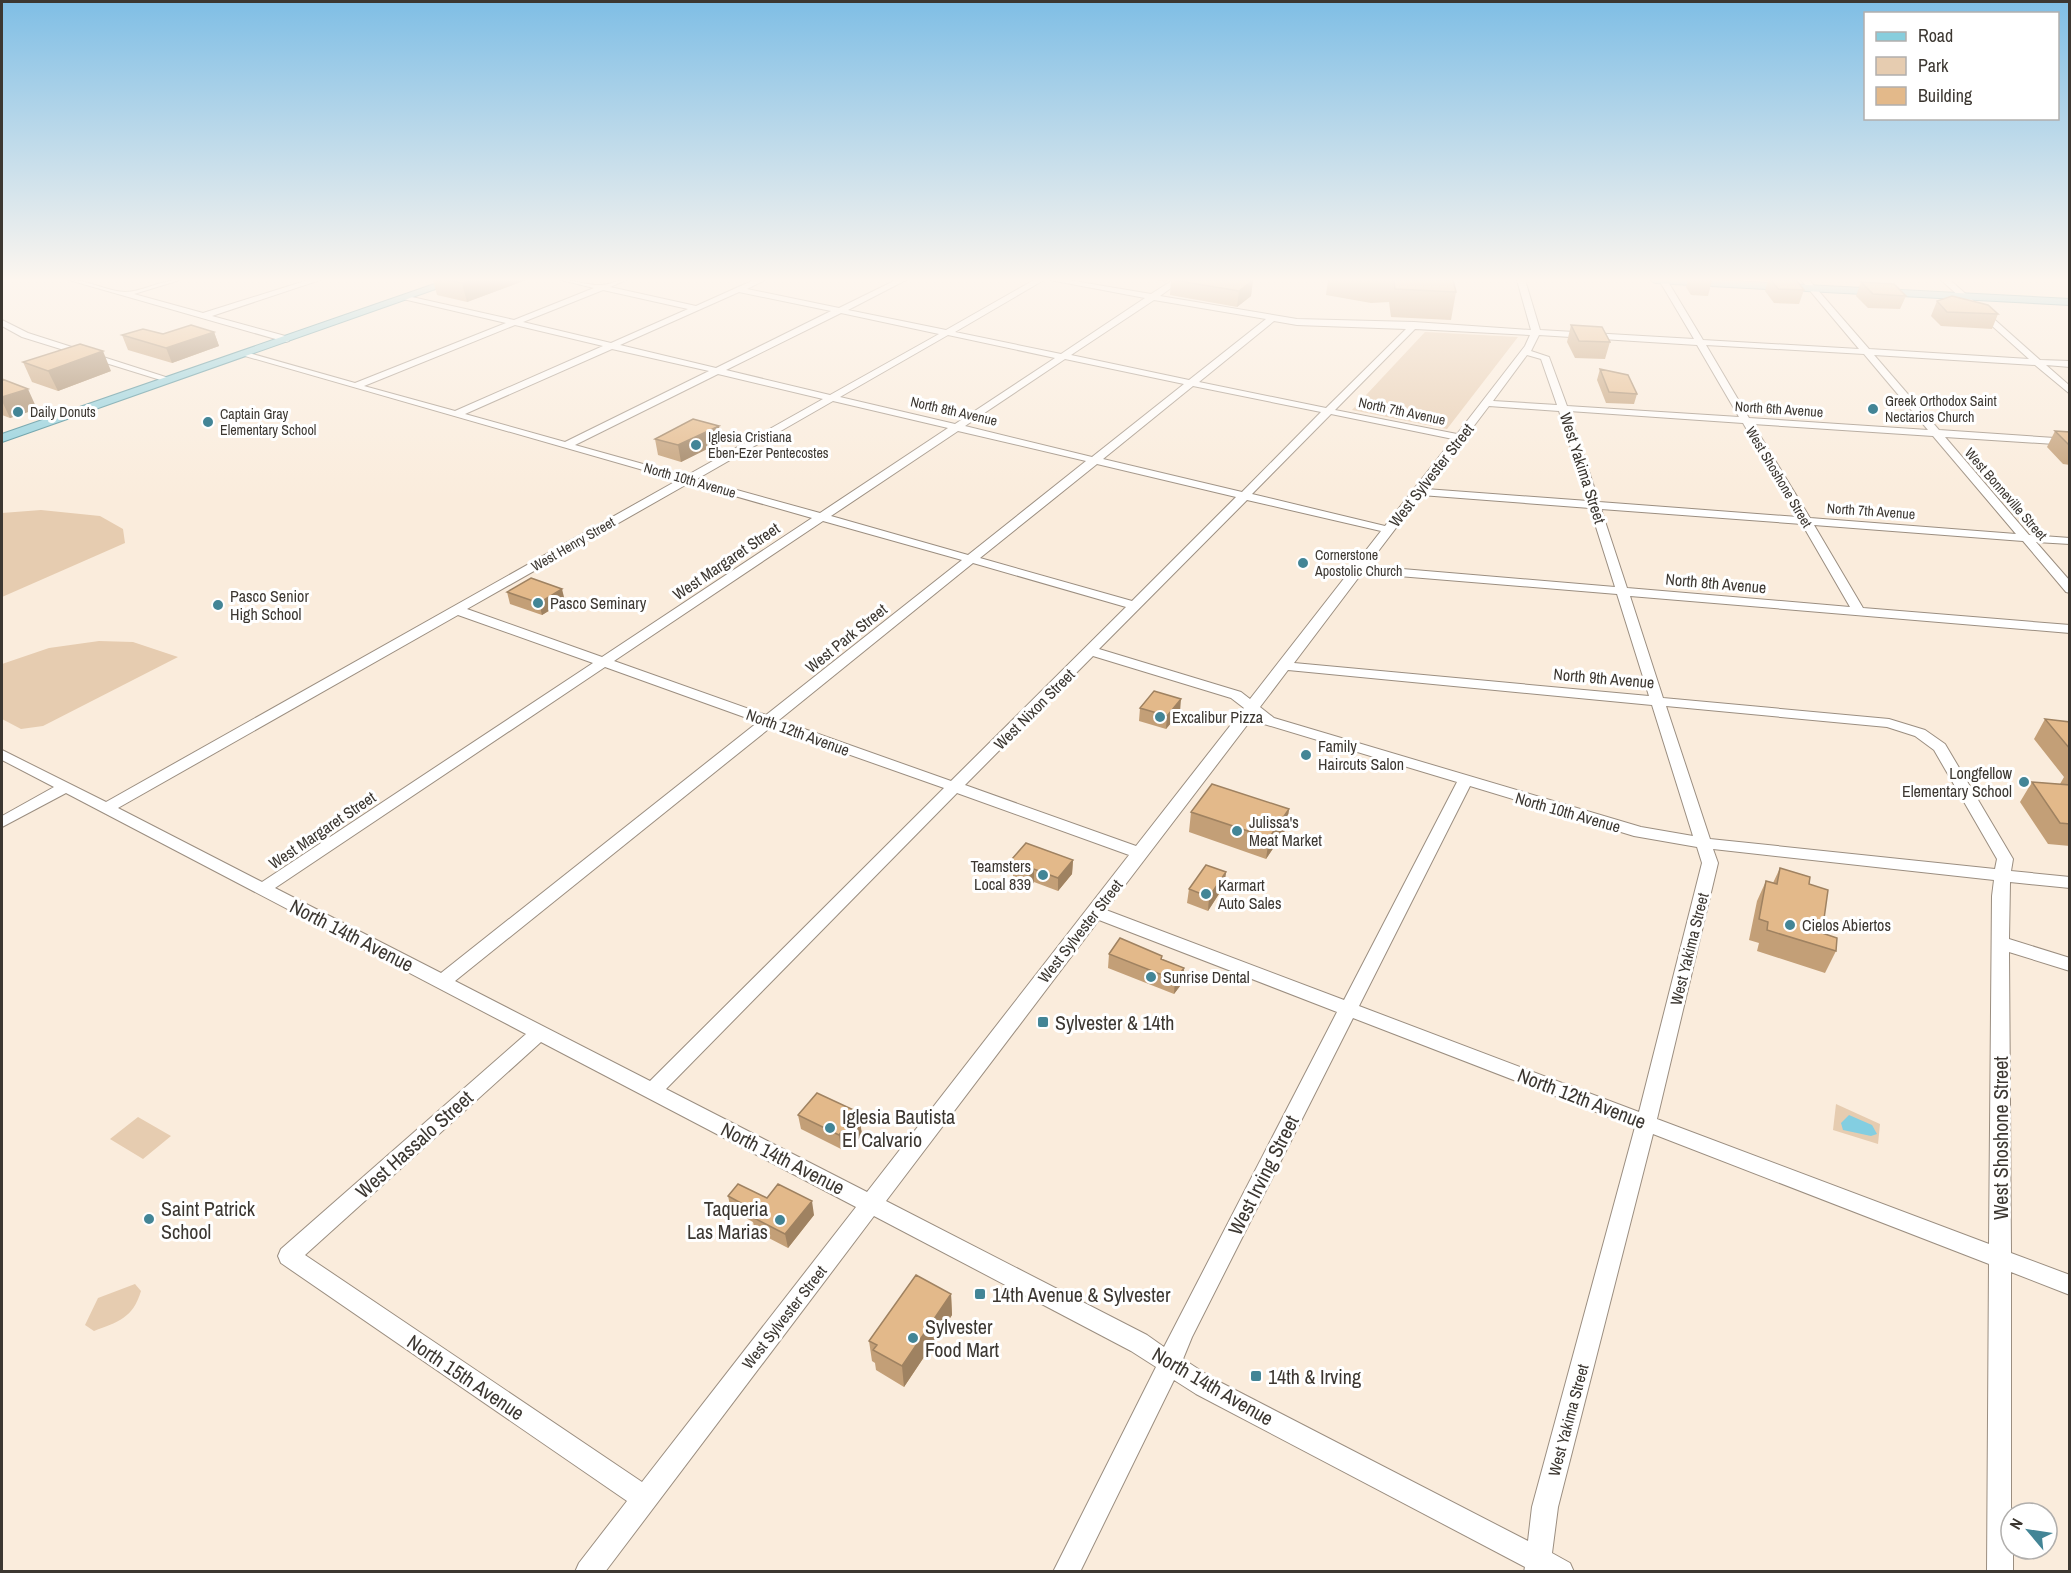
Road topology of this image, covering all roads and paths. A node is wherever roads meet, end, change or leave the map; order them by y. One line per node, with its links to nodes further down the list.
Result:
1 (88, 353): 22 (street)
2 (437, 353): 24 (street)
3 (595, 353): 30 (street)
4 (643, 353): 21 (street, North 8th Avenue)
5 (752, 353): 21 (street)
6 (911, 353): 26 (street, West Henry Street)
7 (1046, 353): 18 (street, North 7th Avenue)
8 (1068, 353): 18 (street, West Margaret Street)
9 (1228, 353): 23 (street, West Park Street)
10 (1386, 353): 29 (street, West Nixon Street)
11 (1525, 353): 27 (street, West Sylvester Street)
12 (1531, 353): 28 (street, West Yakima Street)
13 (1707, 353): 31 (street, West Shoshone Street)
14 (1868, 353): 33 (street, West Bonneville Street)
15 (1889, 353): 19 (street)
16 (2028, 353): 19 (street)
17 (242, 354): 22 (main road); 24 (street, North 10th Avenue)
18 (1063, 357): 23 (street, North 7th Avenue); 32 (street, West Margaret Street)
19 (2039, 363): 20 (street); 25 (street)
20 (2070, 364)
21 (717, 371): 26 (street, North 8th Avenue); 37 (street)
22 (170, 380): 34 (main road)
23 (1191, 383): 29 (street, North 7th Avenue); 38 (street, West Park Street)
24 (355, 386): 30 (street, North 10th Avenue)
25 (2070, 391)
26 (832, 398): 32 (street, North 8th Avenue); 39 (street, West Henry Street)
27 (1486, 403): 28 (street, North 6th Avenue); 35 (street, West Sylvester Street)
28 (1564, 408): 31 (street, North 6th Avenue); 42 (street, West Yakima Street)
29 (1329, 411): 35 (street, North 7th Avenue); 41 (street, West Nixon Street)
30 (456, 414): 37 (street, North 10th Avenue)
31 (1746, 420): 33 (street, North 6th Avenue); 44 (street, West Shoshone Street)
32 (957, 428): 38 (street, North 8th Avenue); 43 (street, West Margaret Street)
33 (1936, 433): 36 (street, North 6th Avenue); 46 (street, West Bonneville Street)
34 (5, 435)
35 (1460, 438): 40 (street, West Sylvester Street)
36 (2070, 442)
37 (566, 445): 39 (street, North 10th Avenue)
38 (1094, 460): 41 (street, North 8th Avenue); 48 (street, West Park Street)
39 (687, 480): 43 (street, North 10th Avenue); 53 (street, West Henry Street)
40 (1418, 492): 42 (street, North 7th Avenue); 45 (street, West Sylvester Street)
41 (1245, 496): 45 (street, North 8th Avenue); 52 (street, West Nixon Street)
42 (1595, 505): 44 (street, North 7th Avenue); 51 (street, West Yakima Street)
43 (822, 517): 48 (street, North 10th Avenue); 57 (street, West Margaret Street)
44 (1806, 521): 46 (street, North 7th Avenue); 54 (street, West Shoshone Street)
45 (1389, 530): 49 (street, West Sylvester Street)
46 (2026, 538): 47 (street, North 7th Avenue); 50 (street, West Bonneville Street)
47 (2070, 541)
48 (970, 559): 52 (street, North 10th Avenue); 61 (street, West Park Street)
49 (1359, 569): 51 (street, North 8th Avenue); 58 (street, West Sylvester Street)
50 (2070, 590)
51 (1623, 591): 54 (street, North 8th Avenue); 59 (street, West Yakima Street)
52 (1137, 606): 56 (street, West Nixon Street)
53 (457, 610): 57 (street, North 12th Avenue); 67 (street, West Henry Street)
54 (1859, 611): 55 (street, North 8th Avenue)
55 (2070, 629)
56 (1091, 651): 60 (street, North 10th Avenue); 66 (street, West Nixon Street)
57 (603, 662): 61 (street, North 12th Avenue); 73 (street, West Margaret Street)
58 (1284, 666): 59 (street, North 9th Avenue); 60 (street, West Sylvester Street)
59 (1658, 702): 62 (street, North 9th Avenue); 69 (street, West Yakima Street)
60 (1252, 708): 64 (street, North 10th Avenue); 70 (street, West Sylvester Street)
61 (768, 721): 66 (street, North 12th Avenue); 77 (street, West Park Street)
62 (1920, 733): 71 (street, West Shoshone Street)
63 (2, 754): 65 (street, North 14th Avenue)
64 (1465, 782): 69 (street, North 10th Avenue); 78 (street, West Irving Street)
65 (66, 787): 67 (street, North 14th Avenue); 68 (street)
66 (955, 788): 70 (street, North 12th Avenue); 80 (street, West Nixon Street)
67 (107, 808): 73 (street, North 14th Avenue)
68 (2, 822)
69 (1704, 843): 71 (street, North 10th Avenue); 81 (street, West Yakima Street)
70 (1140, 853): 74 (street, West Sylvester Street)
71 (2004, 875): 72 (street, North 10th Avenue); 75 (street, West Shoshone Street)
72 (2070, 882)
73 (263, 889): 77 (street, North 14th Avenue)
74 (1095, 912): 78 (street, North 12th Avenue); 82 (street, West Sylvester Street)
75 (2000, 944): 76 (street); 84 (street, West Shoshone Street)
76 (2070, 965)
77 (442, 982): 79 (street, North 14th Avenue)
78 (1348, 1009): 81 (street, North 12th Avenue); 86 (street, West Irving Street)
79 (540, 1032): 80 (street, North 14th Avenue); 83 (street, West Hassalo Street)
80 (652, 1090): 82 (street, North 14th Avenue)
81 (1646, 1123): 84 (street, North 12th Avenue); 88 (street, West Yakima Street)
82 (871, 1204): 86 (street, North 14th Avenue); 87 (street, West Sylvester Street)
83 (289, 1256): 87 (street, North 15th Avenue)
84 (2000, 1258): 85 (street, North 12th Avenue); 92 (street, West Shoshone Street)
85 (2070, 1285)
86 (1170, 1363): 88 (street, North 14th Avenue); 90 (street, West Irving Street)
87 (644, 1498): 89 (street, West Sylvester Street)
88 (1538, 1566): 91 (street, North 14th Avenue)
89 (588, 1572)
90 (1066, 1572)
91 (1561, 1572)
92 (2000, 1572)

